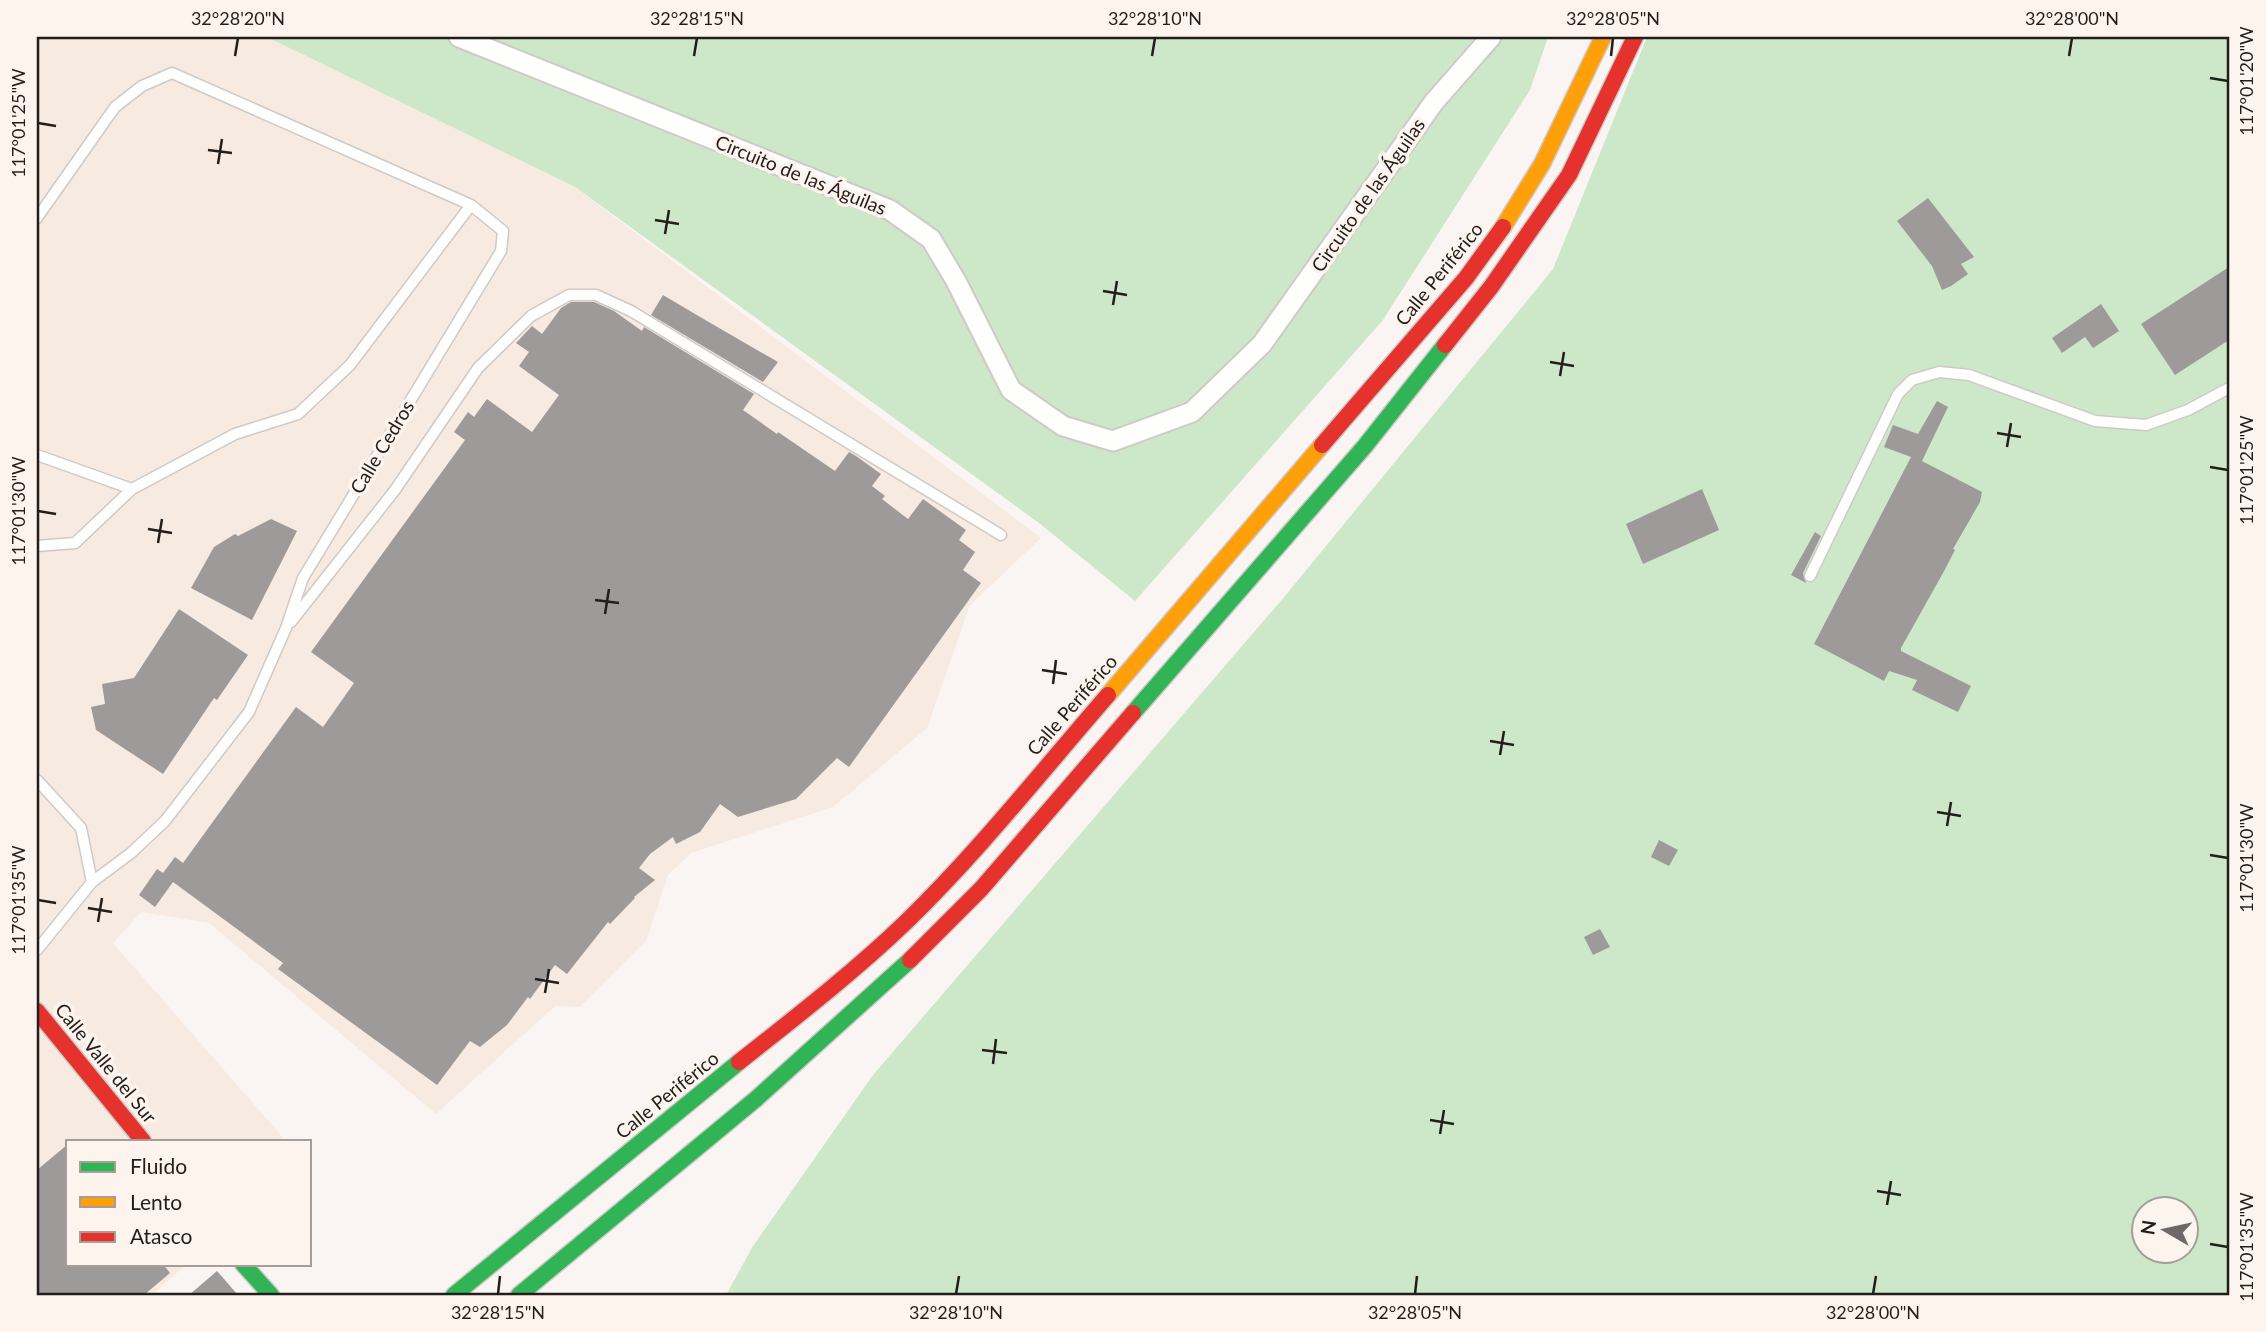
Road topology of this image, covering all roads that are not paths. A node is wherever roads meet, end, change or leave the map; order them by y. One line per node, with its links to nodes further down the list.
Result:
1 (459, 37): 2 (street, Circuito de las Águilas)
2 (1491, 37)
3 (1603, 37): 21 (main road, Calle Periférico)
4 (1635, 37): 22 (main road)
5 (471, 205): 6 (lane, Calle Cedros); 9 (lane); 13 (lane, Calle Cedros)
6 (37, 218)
7 (2229, 388): 12 (lane)
8 (37, 455): 9 (lane)
9 (132, 489): 11 (lane)
10 (1001, 536): 13 (lane)
11 (37, 547)
12 (1810, 576)
13 (286, 628): 15 (lane, Calle Cedros)
14 (37, 780): 15 (lane)
15 (92, 882): 16 (lane, Calle Cedros)
16 (37, 950)
17 (37, 1010): 18 (main road, Calle Valle del Sur)
18 (142, 1140)
19 (245, 1266): 20 (main road)
20 (271, 1295)
21 (454, 1295)
22 (519, 1295)

